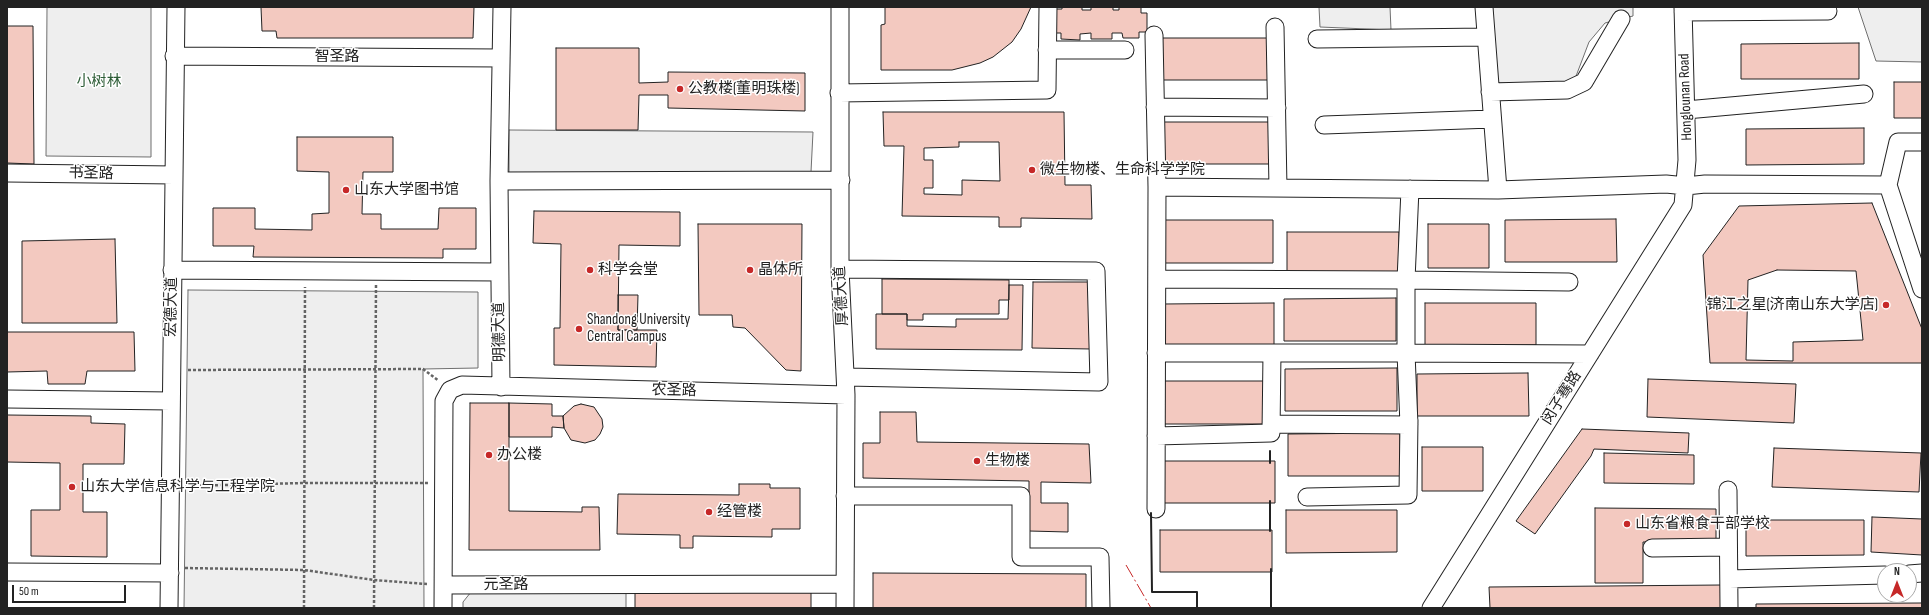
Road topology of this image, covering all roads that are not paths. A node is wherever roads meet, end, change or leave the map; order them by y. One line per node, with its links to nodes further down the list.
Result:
1 (176, 7): 15 (street, 宏德大道)
2 (502, 7): 16 (street, 明德大道)
3 (840, 7): 18 (street, 厚德大道)
4 (1048, 7): 13 (street)
5 (1484, 7): 11 (street)
6 (1683, 9): 7 (street); 22 (street, Honglounan Road)
7 (1828, 11)
8 (1621, 19): 17 (street)
9 (1275, 27): 21 (street)
10 (1154, 35): 20 (street)
11 (1486, 37): 12 (street); 17 (street)
12 (1317, 39)
13 (1047, 50): 14 (street); 18 (street)
14 (1125, 50)
15 (174, 56): 16 (street, 智圣路); 27 (street, 宏德大道)
16 (500, 58): 29 (street, 明德大道)
17 (1490, 92): 23 (street)
18 (839, 93): 28 (street, 厚德大道)
19 (1864, 94): 22 (street)
20 (1156, 107): 21 (street); 31 (street)
21 (1277, 108): 32 (street)
22 (1686, 110): 30 (street, Honglounan Road)
23 (1492, 120): 24 (street); 35 (street)
24 (1324, 125)
25 (1922, 142): 34 (street)
26 (7, 173): 27 (street, 书圣路)
27 (174, 175): 37 (street, 宏德大道)
28 (841, 180): 29 (street); 36 (street, 厚德大道)
29 (499, 181): 38 (street, 明德大道)
30 (1686, 186): 34 (street); 35 (street); 46 (street, 闵子骞路)
31 (1157, 187): 32 (street); 39 (street)
32 (1278, 188): 33 (street)
33 (1410, 189): 35 (street); 40 (street)
34 (1889, 189): 42 (street)
35 (1498, 190)
36 (840, 269): 47 (street, 厚德大道); 47 (street)
37 (172, 270): 38 (street); 51 (street, 宏德大道)
38 (499, 272): 48 (street, 明德大道)
39 (1156, 279): 40 (street); 43 (street)
40 (1406, 280): 41 (street); 45 (street)
41 (1569, 282)
42 (1922, 289)
43 (1156, 353): 44 (street); 54 (street)
44 (1272, 353): 45 (street); 53 (street)
45 (1406, 353): 46 (street); 52 (street)
46 (1590, 354): 71 (street, 闵子骞路)
47 (846, 378): 49 (street, 厚德大道)
48 (501, 387): 49 (street, 农圣路); 66 (street)
49 (846, 396): 56 (street, 厚德大道)
50 (7, 399): 51 (street)
51 (171, 401): 62 (street, 宏德大道)
52 (1409, 420): 53 (street); 57 (street)
53 (1271, 424): 54 (street)
54 (1156, 436): 58 (street)
55 (1728, 490): 59 (street)
56 (845, 496): 65 (street, 厚德大道); 70 (street)
57 (1307, 497)
58 (1156, 509)
59 (1728, 547): 60 (street); 64 (street)
60 (1652, 548)
61 (7, 572): 62 (street)
62 (170, 573): 67 (street, 宏德大道)
63 (1877, 575): 64 (street)
64 (1729, 579): 72 (street)
65 (845, 584): 66 (street, 元圣路); 69 (street, 厚德大道)
66 (444, 585): 68 (street)
67 (169, 608)
68 (443, 608)
69 (845, 608)
70 (1101, 608)
71 (1431, 608)
72 (1729, 608)

